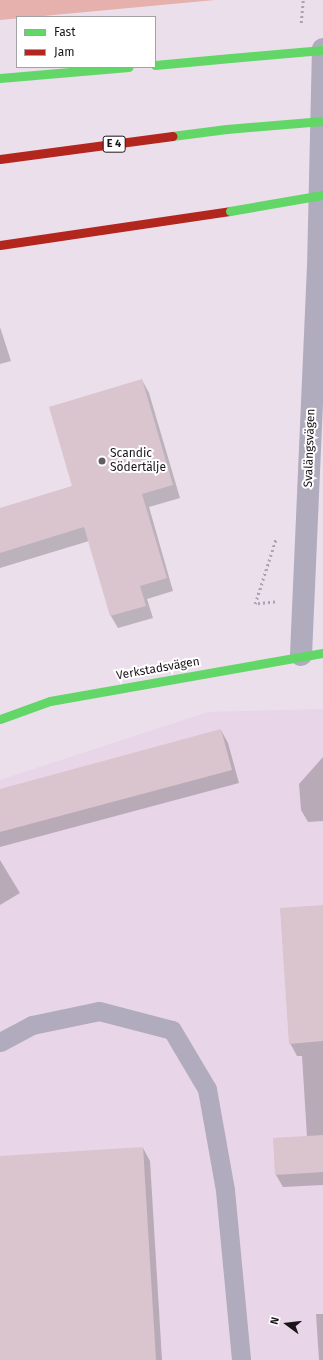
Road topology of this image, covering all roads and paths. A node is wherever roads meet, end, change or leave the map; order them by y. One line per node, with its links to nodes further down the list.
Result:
1 (323, 50): 2 (main road, bridge); 12 (street, Svalängsvägen)
2 (156, 65)
3 (117, 68): 4 (main road)
4 (0, 78)
5 (323, 121): 6 (main road, E 4, bridge)
6 (0, 159)
7 (323, 195): 8 (main road, bridge)
8 (81, 234): 9 (main road); 10 (main road)
9 (0, 245)
10 (22, 252)
11 (323, 653): 12 (main road, Verkstadsvägen)
12 (301, 655): 13 (main road, Verkstadsvägen)
13 (0, 720)
14 (0, 1042): 15 (lane)
15 (241, 1360)

